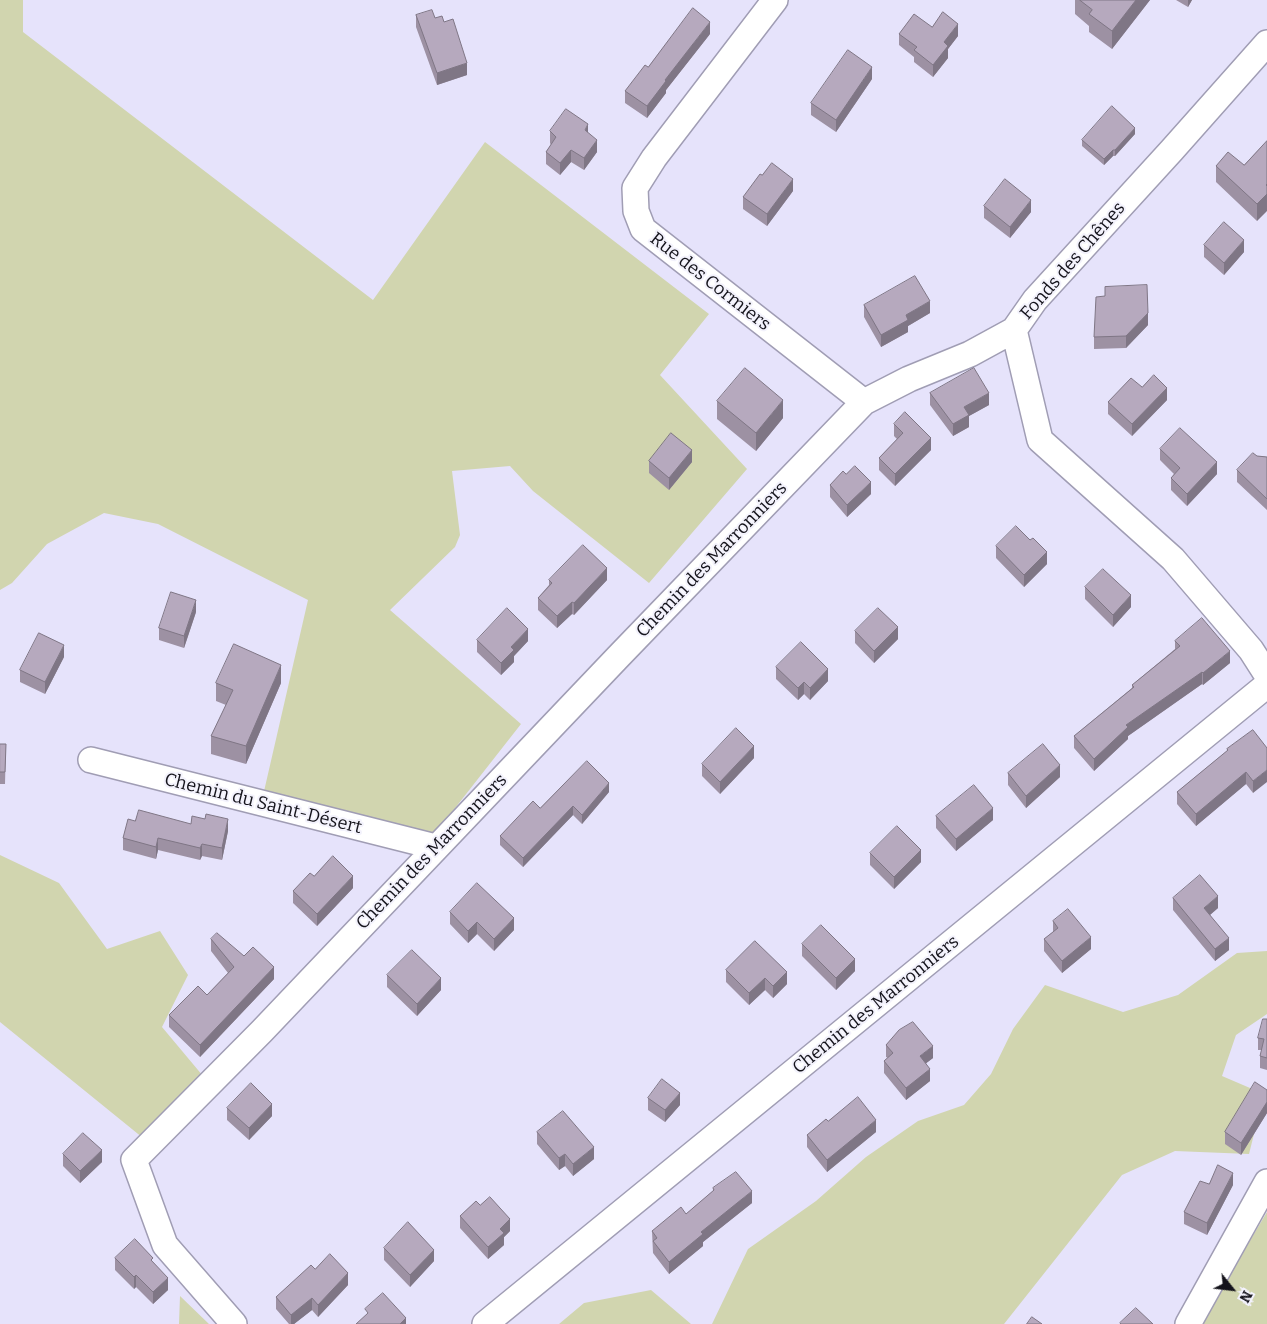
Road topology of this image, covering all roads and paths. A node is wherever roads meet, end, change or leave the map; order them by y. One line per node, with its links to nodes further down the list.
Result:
1 (775, 0): 4 (street, Rue des Cormiers)
2 (1267, 43): 3 (street, Fonds des Chênes)
3 (1014, 330): 4 (street); 5 (street, Fonds des Chênes)
4 (864, 402): 8 (street, Chemin des Marronniers)
5 (1267, 675)
6 (1267, 686): 11 (street, Chemin des Marronniers)
7 (91, 760): 8 (street, Chemin du Saint-Désert)
8 (436, 848): 10 (street, Chemin des Marronniers)
9 (1267, 1182): 12 (street)
10 (234, 1324)
11 (485, 1324)
12 (1188, 1324)

